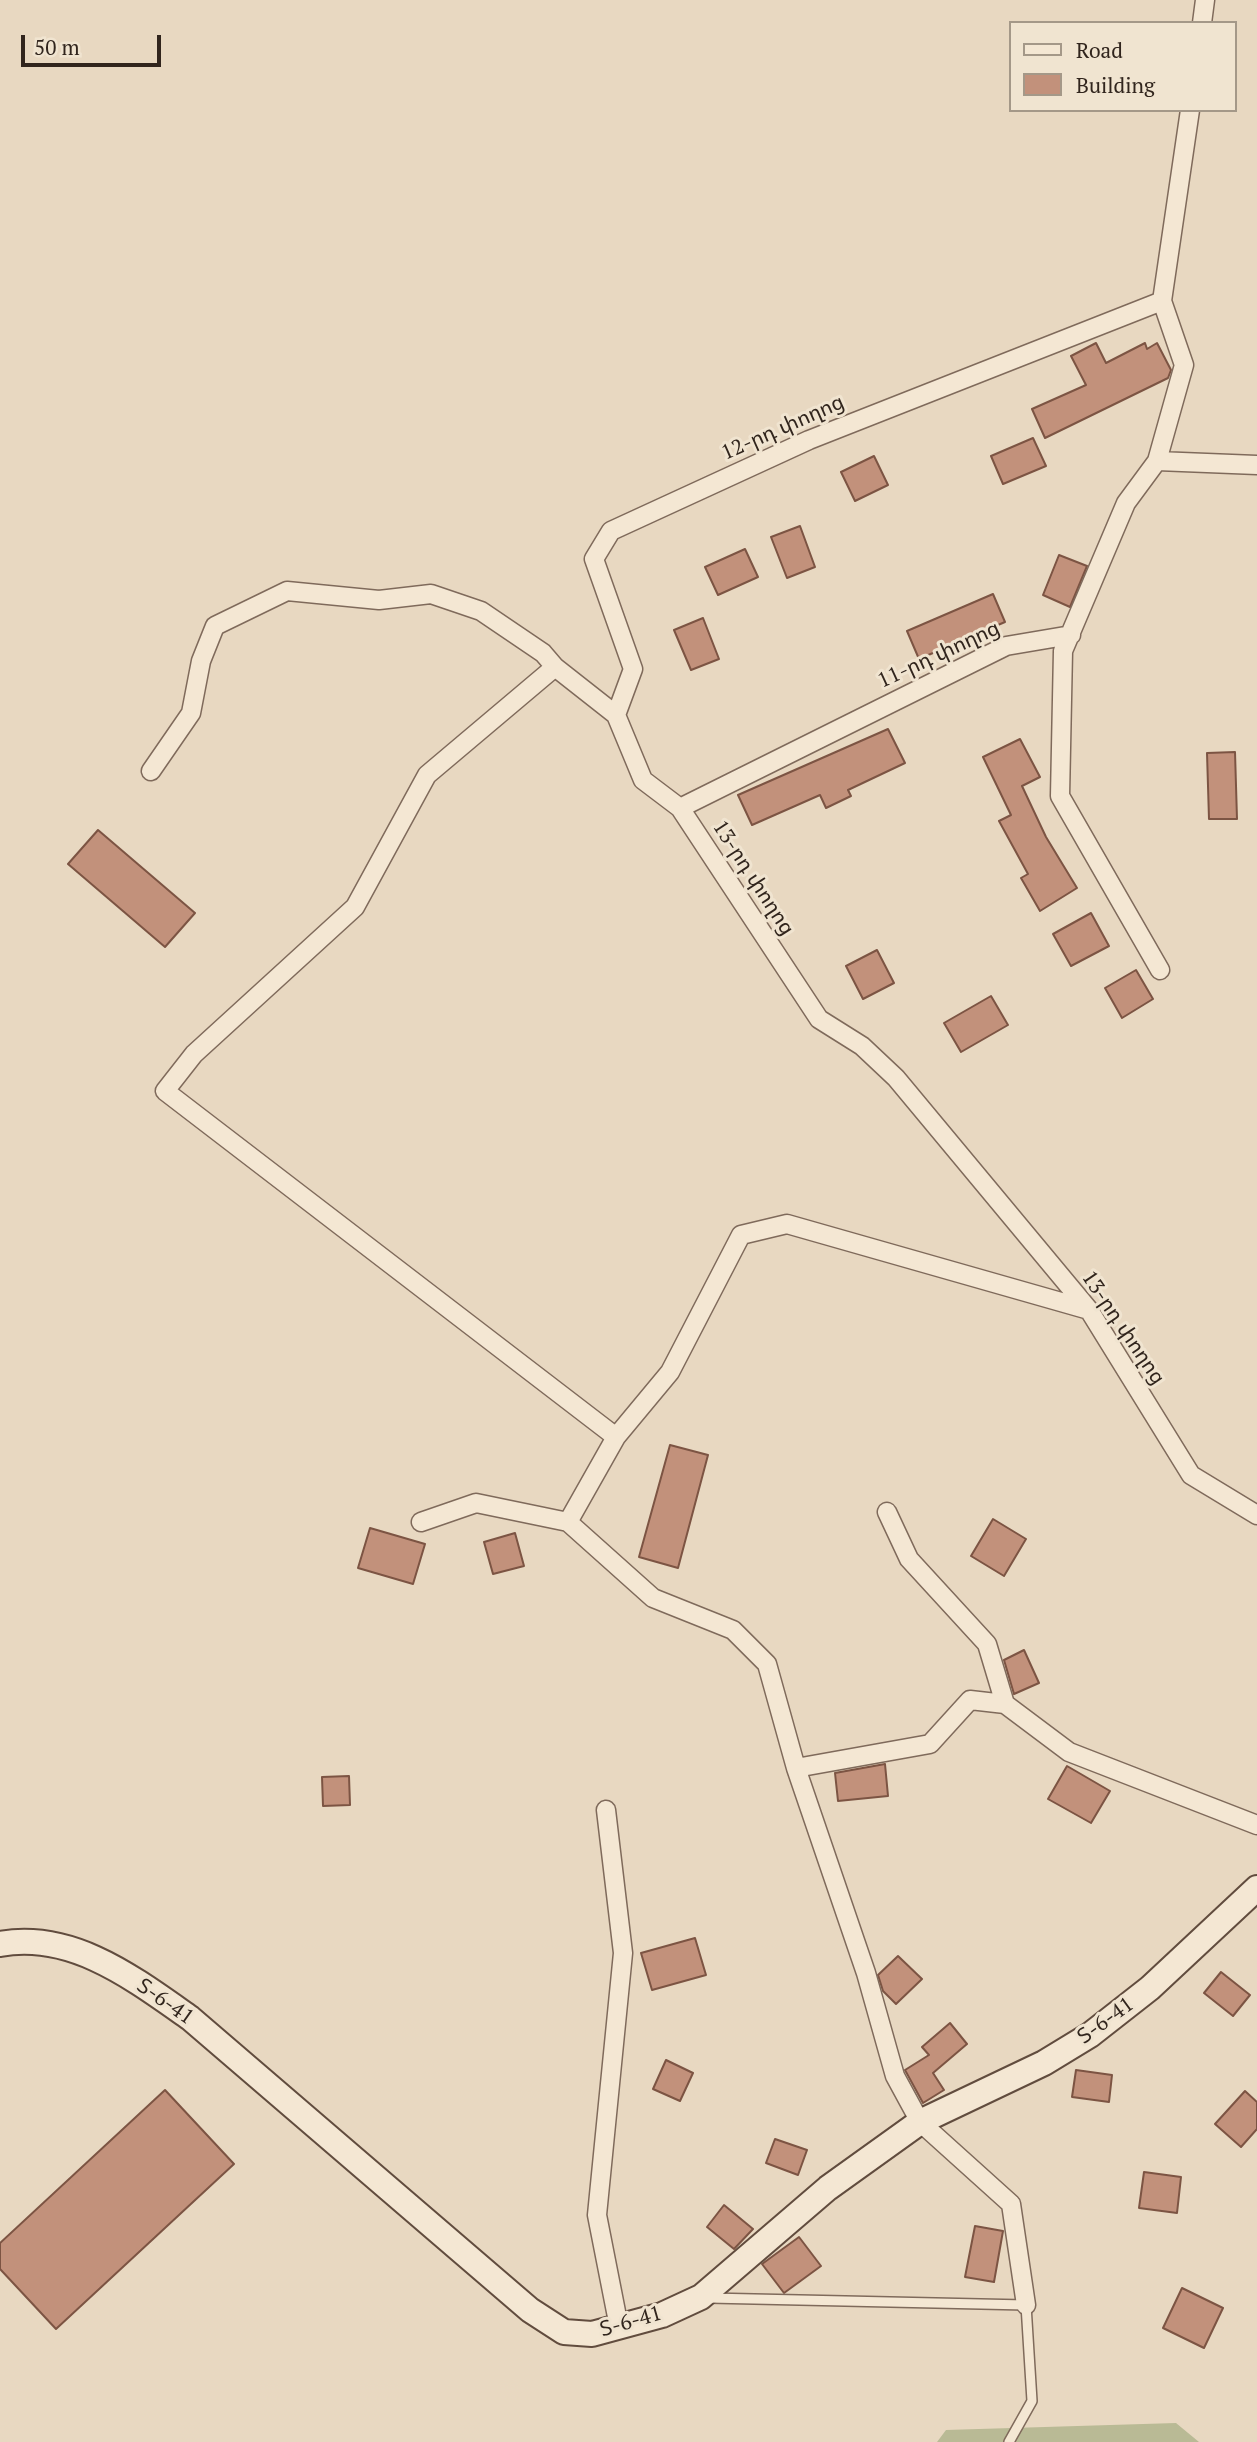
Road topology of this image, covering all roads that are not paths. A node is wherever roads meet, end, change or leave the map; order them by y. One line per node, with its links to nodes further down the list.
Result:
1 (1205, 0): 2 (street)
2 (1202, 21)
3 (1190, 112): 4 (street)
4 (1162, 301): 5 (street); 9 (street, 12-րդ փողոց)
5 (1157, 461): 6 (street); 7 (street)
6 (1257, 465)
7 (1071, 635): 11 (street, 11-րդ փողոց); 12 (street)
8 (555, 667): 9 (street, 13-րդ փողոց); 10 (street, 13-րդ փողոց); 14 (street)
9 (616, 715): 11 (street, 13-րդ փողոց)
10 (151, 771)
11 (680, 808): 13 (street, 13-րդ փողոց)
12 (1160, 970)
13 (1089, 1310): 14 (street); 16 (street, 13-րդ փողոց)
14 (616, 1437): 18 (street)
15 (887, 1512): 19 (street)
16 (1257, 1515)
17 (421, 1522): 18 (street)
18 (568, 1522): 20 (street)
19 (1005, 1704): 20 (street); 22 (street)
20 (796, 1768): 25 (street)
21 (606, 1810): 28 (street)
22 (1257, 1825)
23 (1257, 1888): 25 (main road, Տ-6-41 / Տ-6-41)
24 (0, 1944): 28 (main road, Տ-6-41 / Տ-6-41)
25 (920, 2122): 26 (main road, Տ-6-41 / Տ-6-41); 27 (street)
26 (701, 2297): 27 (lane); 28 (main road, Տ-6-41 / Տ-6-41)
27 (1026, 2305): 29 (lane)
28 (619, 2327)
29 (1009, 2442)

